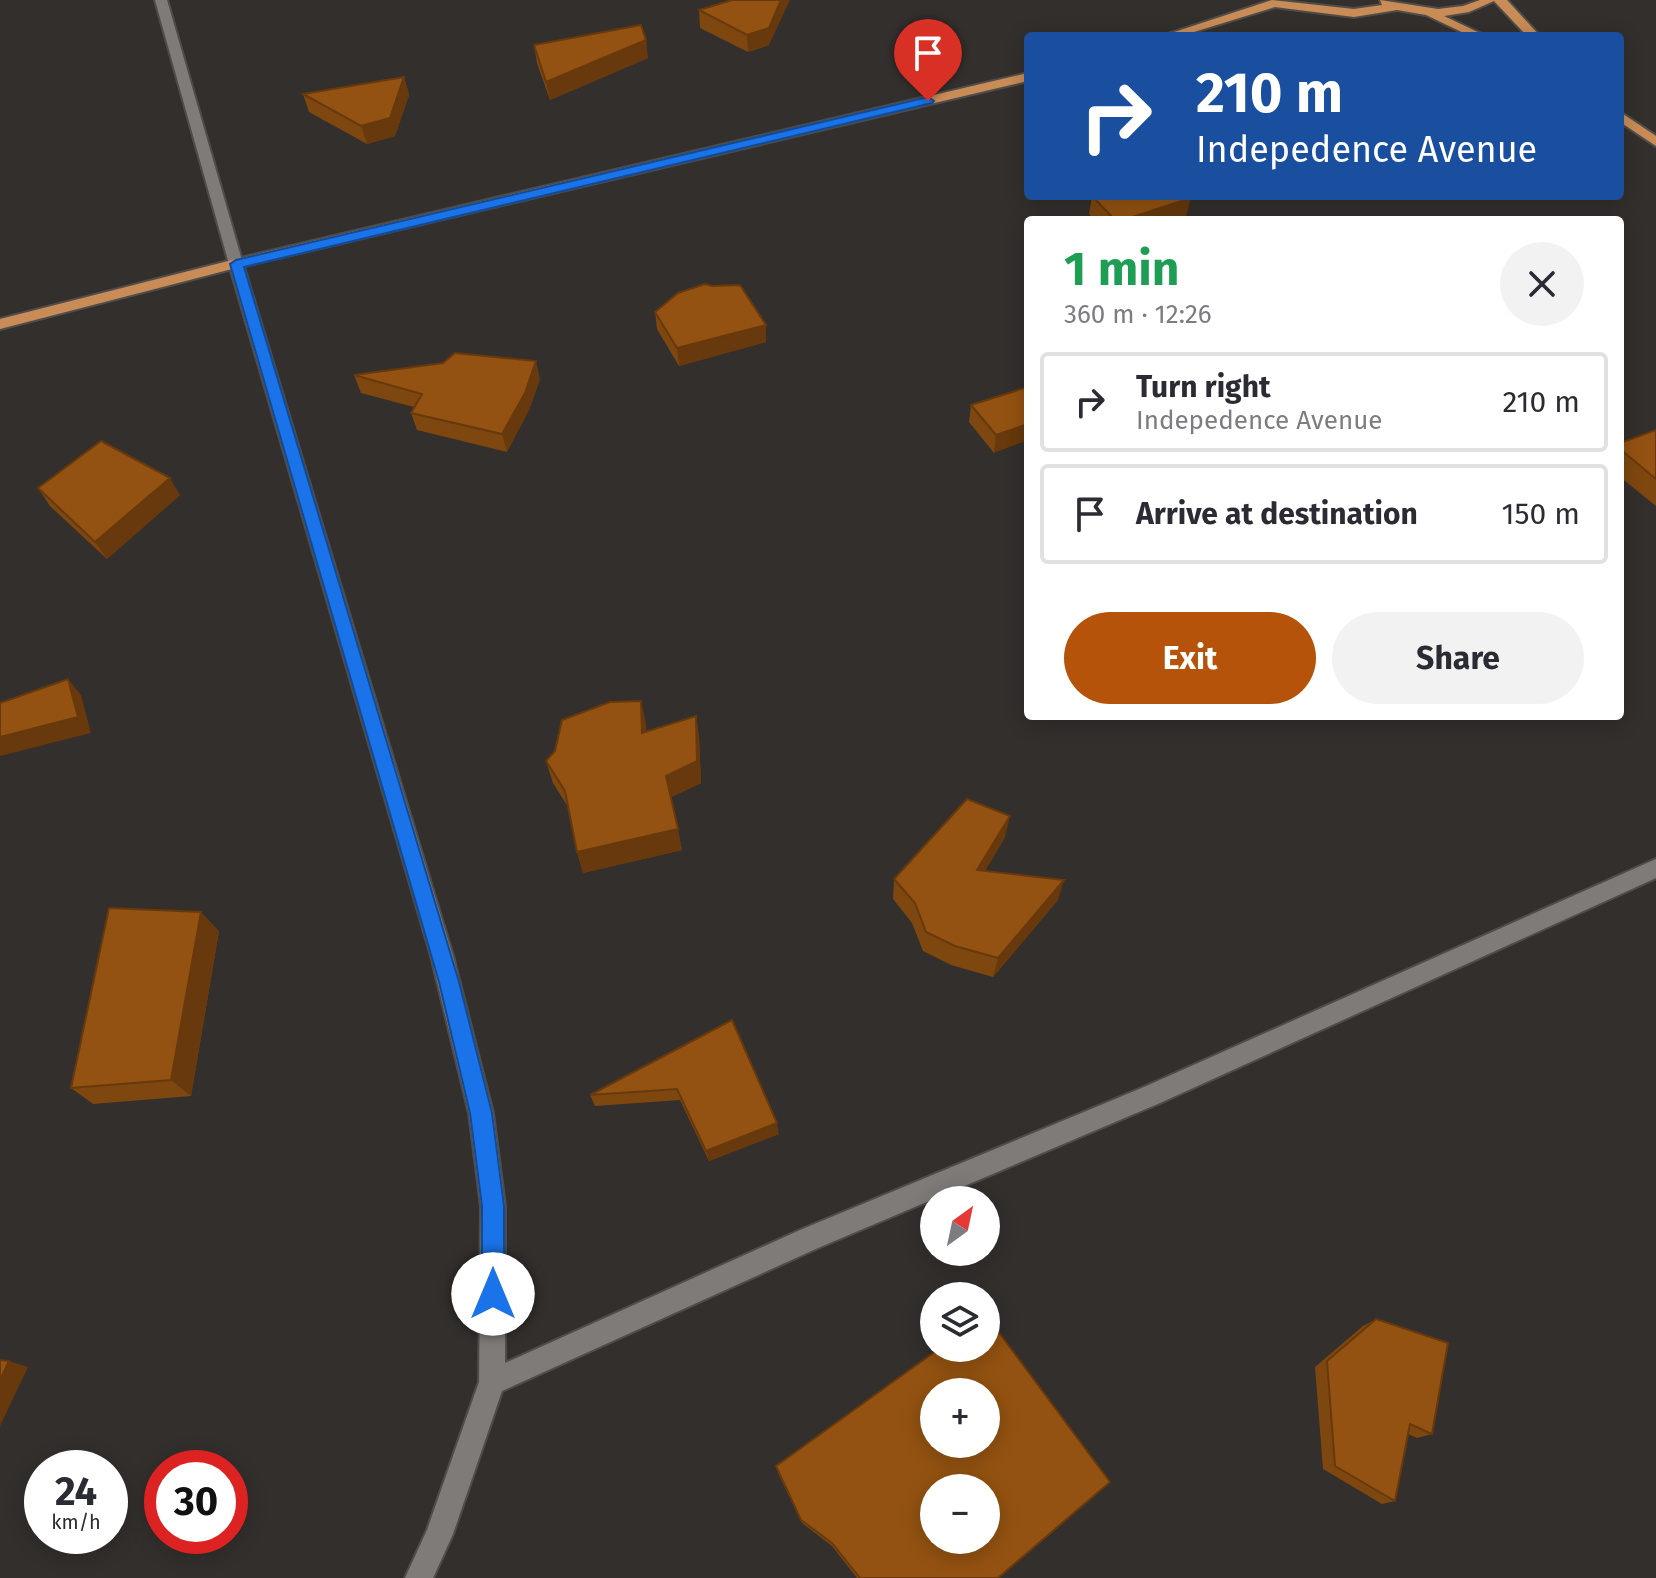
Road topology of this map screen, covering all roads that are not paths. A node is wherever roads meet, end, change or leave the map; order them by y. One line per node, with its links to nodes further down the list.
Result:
1 (161, 0): 14 (street)
2 (1381, 0): 6 (main road)
3 (1489, 0): 7 (main road)
4 (1500, 0): 10 (main road)
5 (1281, 2): 6 (main road); 8 (main road)
6 (1397, 6): 7 (main road)
7 (1424, 11): 9 (main road)
8 (1181, 32)
9 (1471, 32)
10 (1530, 32)
11 (1024, 78): 14 (main road)
12 (1624, 119): 13 (main road)
13 (1656, 142)
14 (236, 264): 15 (main road); 17 (street)
15 (0, 324)
16 (1656, 868): 17 (street)
17 (492, 1382): 18 (street)
18 (419, 1578)

